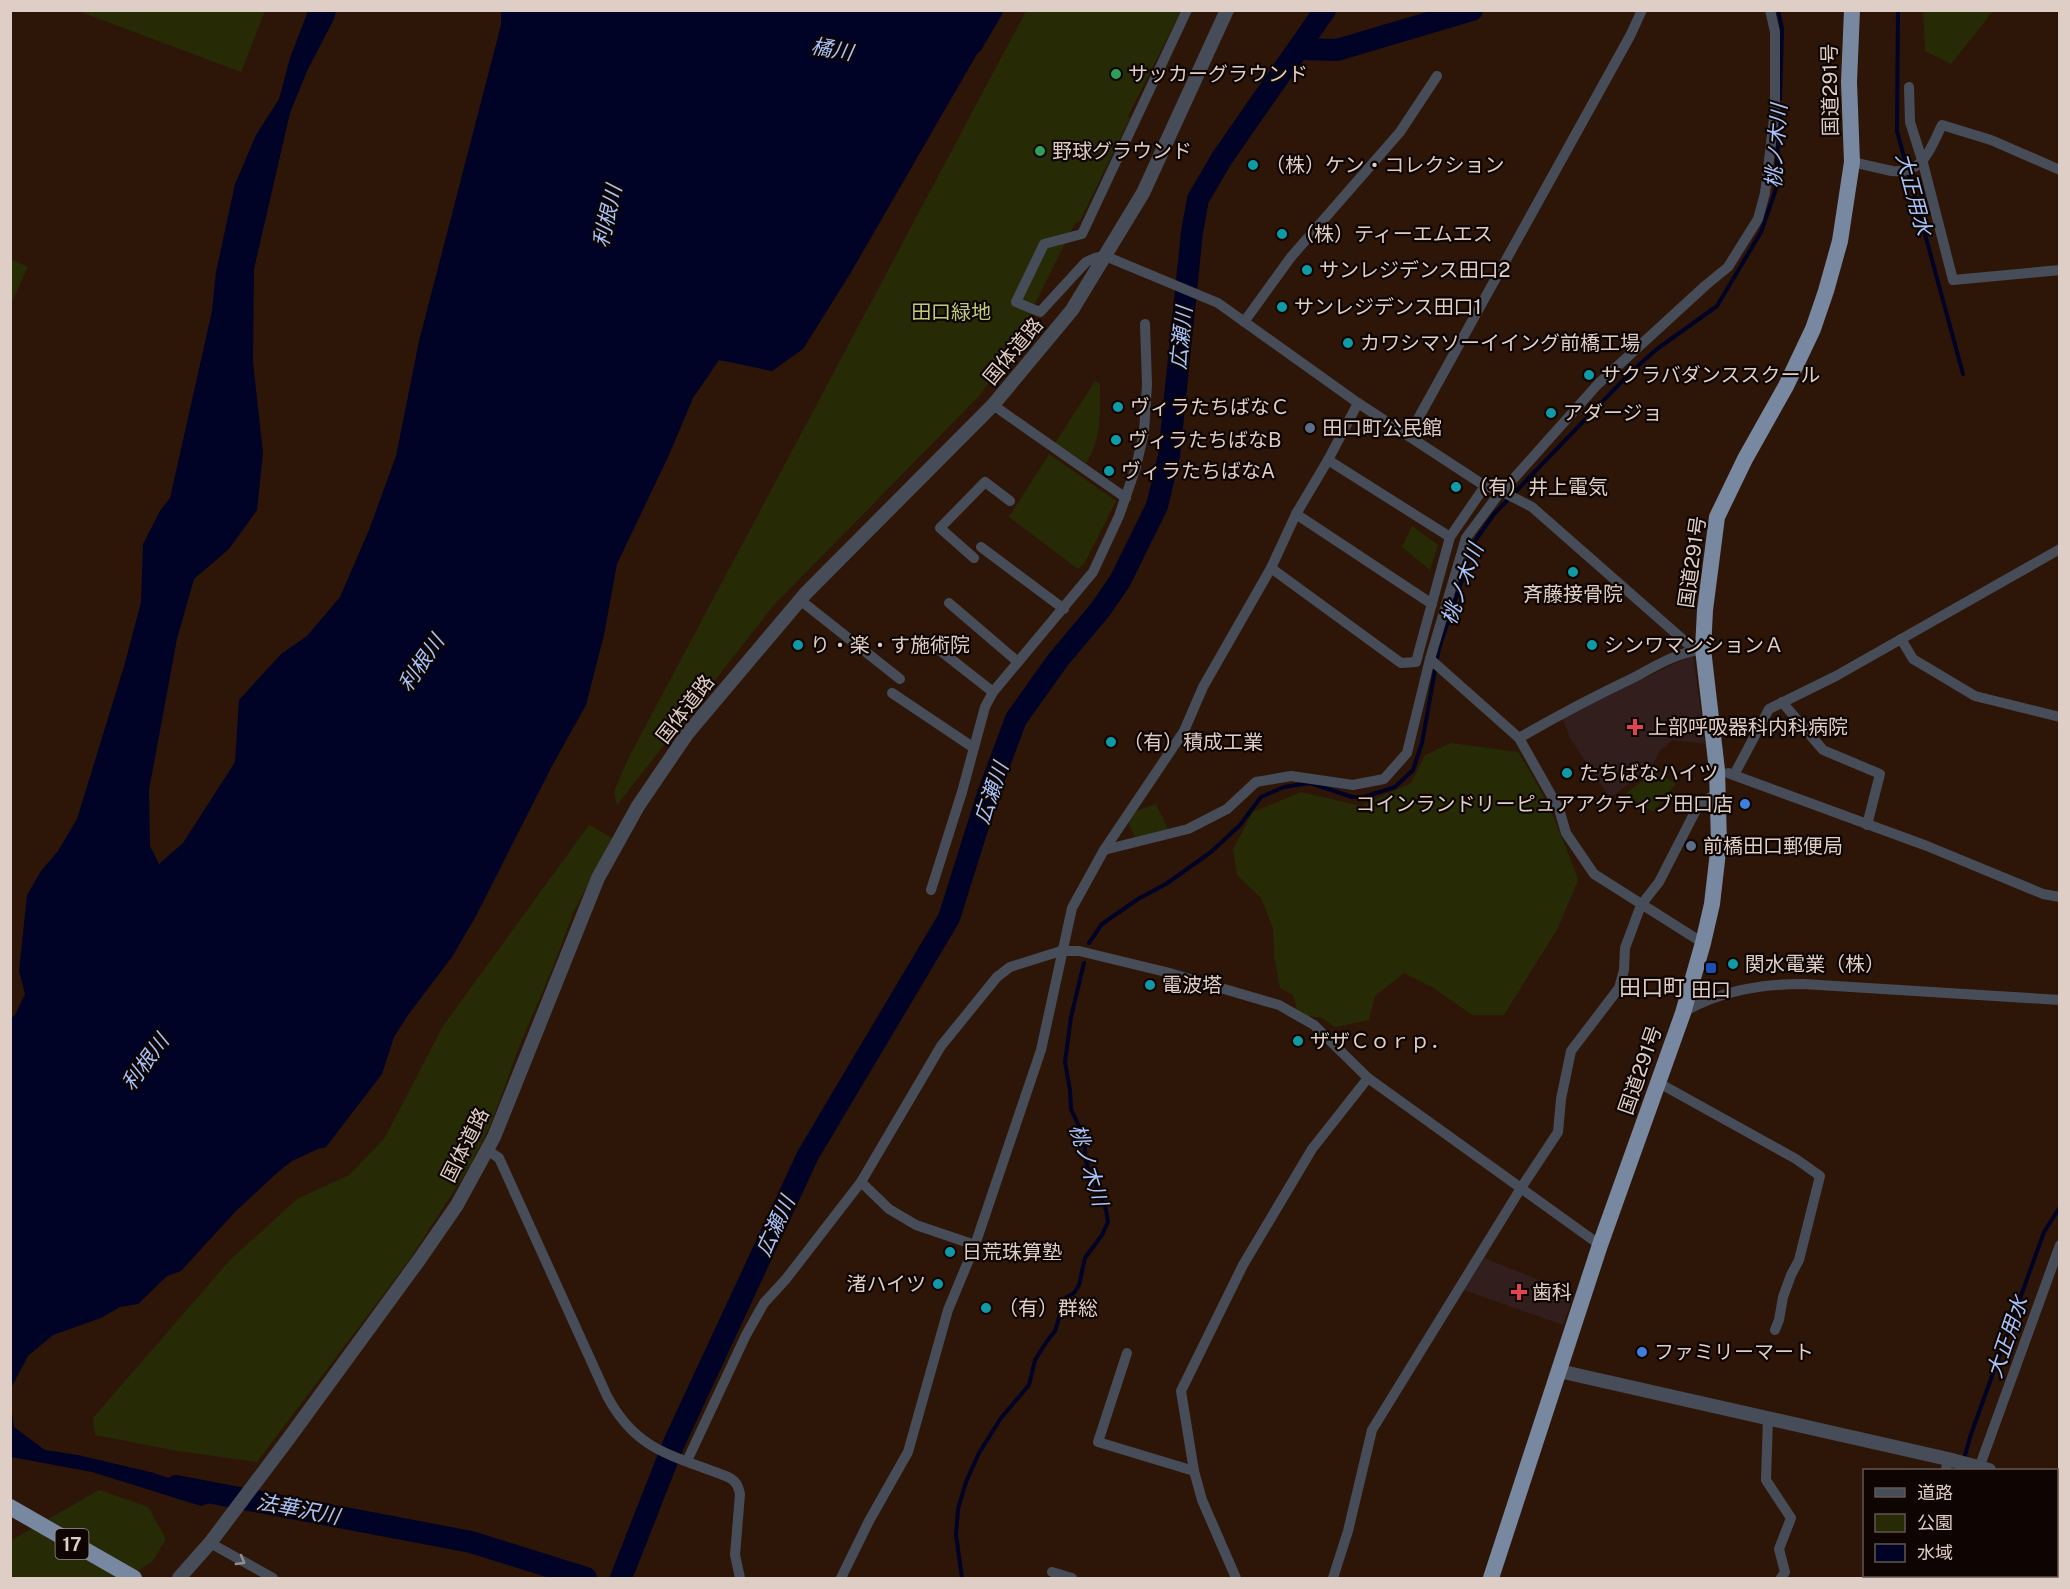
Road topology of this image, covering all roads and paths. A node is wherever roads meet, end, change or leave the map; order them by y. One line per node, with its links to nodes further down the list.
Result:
1 (1187, 10): 11 (street)
2 (1227, 10): 11 (street, 国体道路)
3 (1642, 10): 17 (street)
4 (1770, 10): 20 (street)
5 (1852, 10): 8 (highway, 国道291号)
6 (1437, 76): 13 (street)
7 (1909, 87): 9 (street)
8 (1852, 162): 9 (street); 35 (highway, 国道291号)
9 (1919, 165): 10 (street); 12 (street)
10 (2060, 170)
11 (1105, 256): 13 (street); 16 (street, 国体道路)
12 (2060, 270)
13 (1244, 322): 15 (street)
14 (1145, 324): 21 (street)
15 (1358, 403): 17 (street); 18 (street)
16 (993, 405): 21 (street); 29 (street, 国体道路)
17 (1409, 435): 19 (street)
18 (1328, 460): 23 (street); 24 (street)
19 (1485, 486): 20 (street); 24 (street)
20 (1501, 491): 35 (street); 36 (street)
21 (1126, 498): 32 (street)
22 (1010, 501): 27 (street)
23 (1296, 514): 28 (street); 31 (street)
24 (1450, 537): 31 (street)
25 (981, 547): 32 (street)
26 (2060, 549): 33 (street)
27 (974, 558)
28 (1271, 568): 31 (street); 49 (street)
29 (800, 600): 38 (street); 59 (street, 国体道路)
30 (949, 603): 37 (street)
31 (1432, 604)
32 (1064, 609): 37 (street)
33 (1900, 639): 41 (street); 42 (street)
34 (928, 641): 39 (street)
35 (1703, 649): 43 (street); 45 (highway, 国道291号)
36 (1430, 659): 43 (street); 49 (street)
37 (1018, 662): 39 (street)
38 (900, 679)
39 (993, 692): 44 (street)
40 (892, 693): 44 (street)
41 (1782, 702): 46 (street); 48 (street)
42 (2060, 717)
43 (1519, 738): 52 (street)
44 (974, 748): 50 (street)
45 (1718, 770): 46 (street); 47 (highway, 国道291号)
46 (1734, 775): 48 (street)
47 (1719, 794): 52 (street); 53 (highway, 国道291号)
48 (1867, 825): 51 (street)
49 (1104, 850): 54 (street)
50 (931, 890)
51 (2060, 897)
52 (1641, 905): 53 (street); 61 (street)
53 (1703, 943): 56 (highway, 国道291号)
54 (1061, 951): 57 (street); 60 (street); 62 (street)
55 (2060, 1000): 56 (street)
56 (1683, 1012): 58 (highway, 国道291号)
57 (1368, 1078): 61 (street); 72 (street)
58 (1659, 1083): 63 (highway, 国道291号); 65 (street)
59 (487, 1150): 69 (street); 74 (street, 国体道路)
60 (861, 1182): 62 (street); 69 (street)
61 (1521, 1188): 63 (street); 83 (street)
62 (975, 1245): 80 (street)
63 (1600, 1245): 67 (highway, 国道291号)
64 (2060, 1245): 71 (street)
65 (1774, 1330)
66 (1128, 1353): 72 (street)
67 (1559, 1371): 68 (street); 84 (highway, 国道291号)
68 (1768, 1418): 70 (street); 85 (street)
69 (685, 1460): 79 (street)
70 (1947, 1465): 71 (street)
71 (1984, 1469)
72 (1194, 1471): 82 (street)
73 (10, 1507): 76 (highway, 17)
74 (210, 1543): 77 (street); 78 (street, one-way to 78)
75 (1052, 1572): 81 (street)
76 (134, 1578)
77 (178, 1578)
78 (273, 1578)
79 (740, 1578)
80 (841, 1578)
81 (1072, 1578)
82 (1236, 1578)
83 (1333, 1578)
84 (1491, 1578)
85 (1781, 1578)

